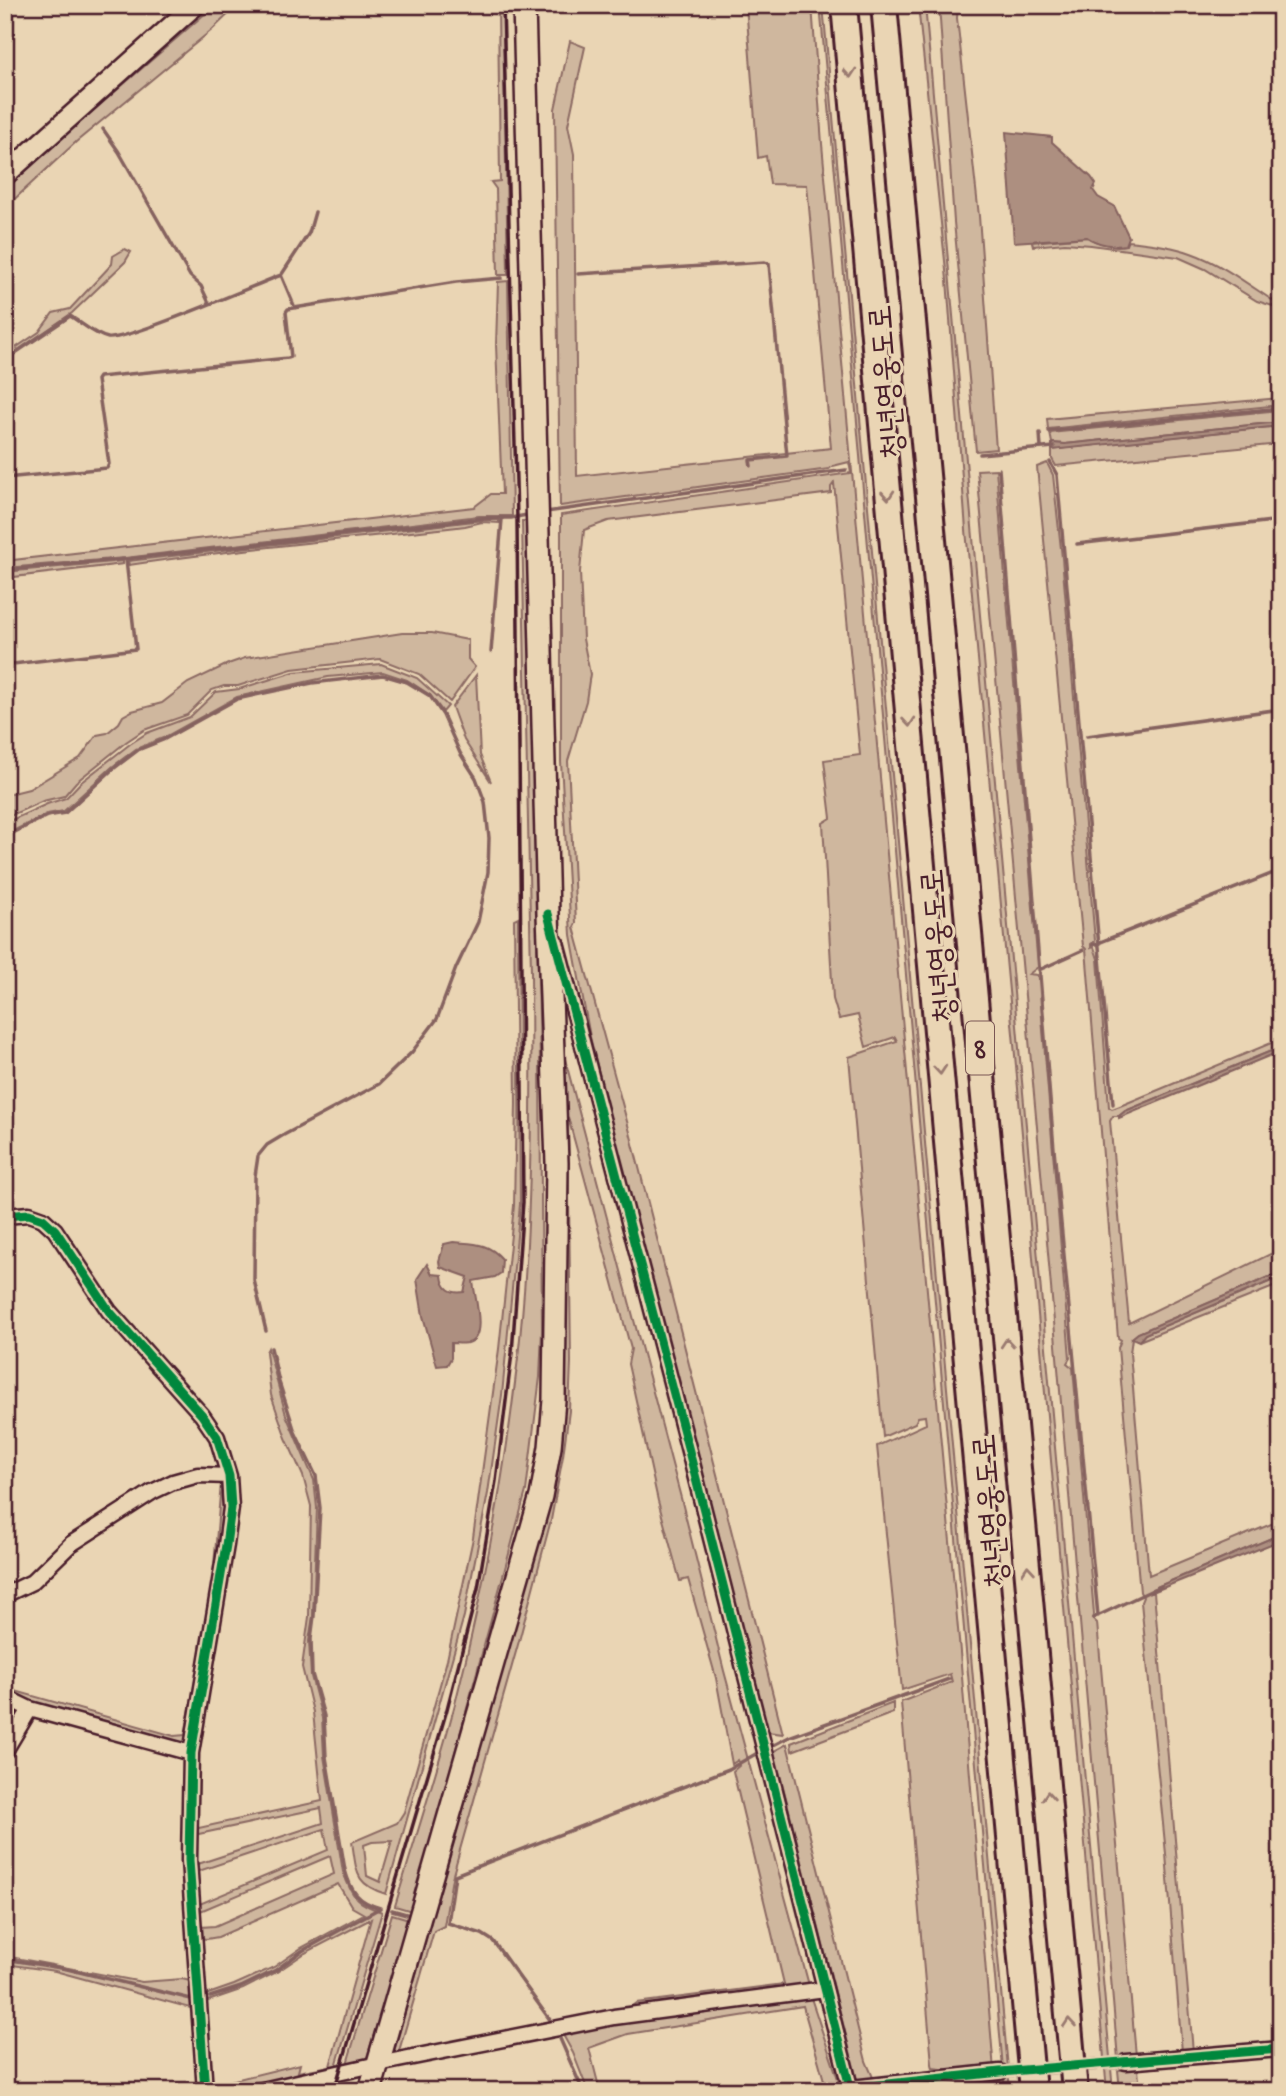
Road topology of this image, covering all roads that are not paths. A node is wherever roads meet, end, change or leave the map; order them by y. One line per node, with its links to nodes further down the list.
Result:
1 (195, 5): 7 (main road)
2 (844, 5): 25 (highway, 청년영웅도로 / 8, one-way to 25)
3 (884, 5): 6 (highway, 청년영웅도로 / 8)
4 (900, 5): 6 (highway)
5 (526, 10): 8 (main road)
6 (888, 40): 26 (highway, 청년영웅도로 / 8, one-way to 6)
7 (5, 175)
8 (548, 914): 16 (street); 19 (main road)
9 (5, 1216): 10 (street)
10 (229, 1476): 11 (street); 15 (street)
11 (5, 1595)
12 (5, 1697): 13 (street)
13 (30, 1709): 14 (street); 15 (street)
14 (5, 1751)
15 (191, 1753): 22 (street)
16 (825, 1989): 19 (street); 21 (street)
17 (1281, 2049): 18 (street)
18 (1126, 2062)
19 (378, 2064): 23 (street); 24 (main road)
20 (1000, 2072): 21 (street)
21 (851, 2090)
22 (205, 2091)
23 (258, 2091)
24 (370, 2091)
25 (1033, 2091)
26 (1075, 2091)

